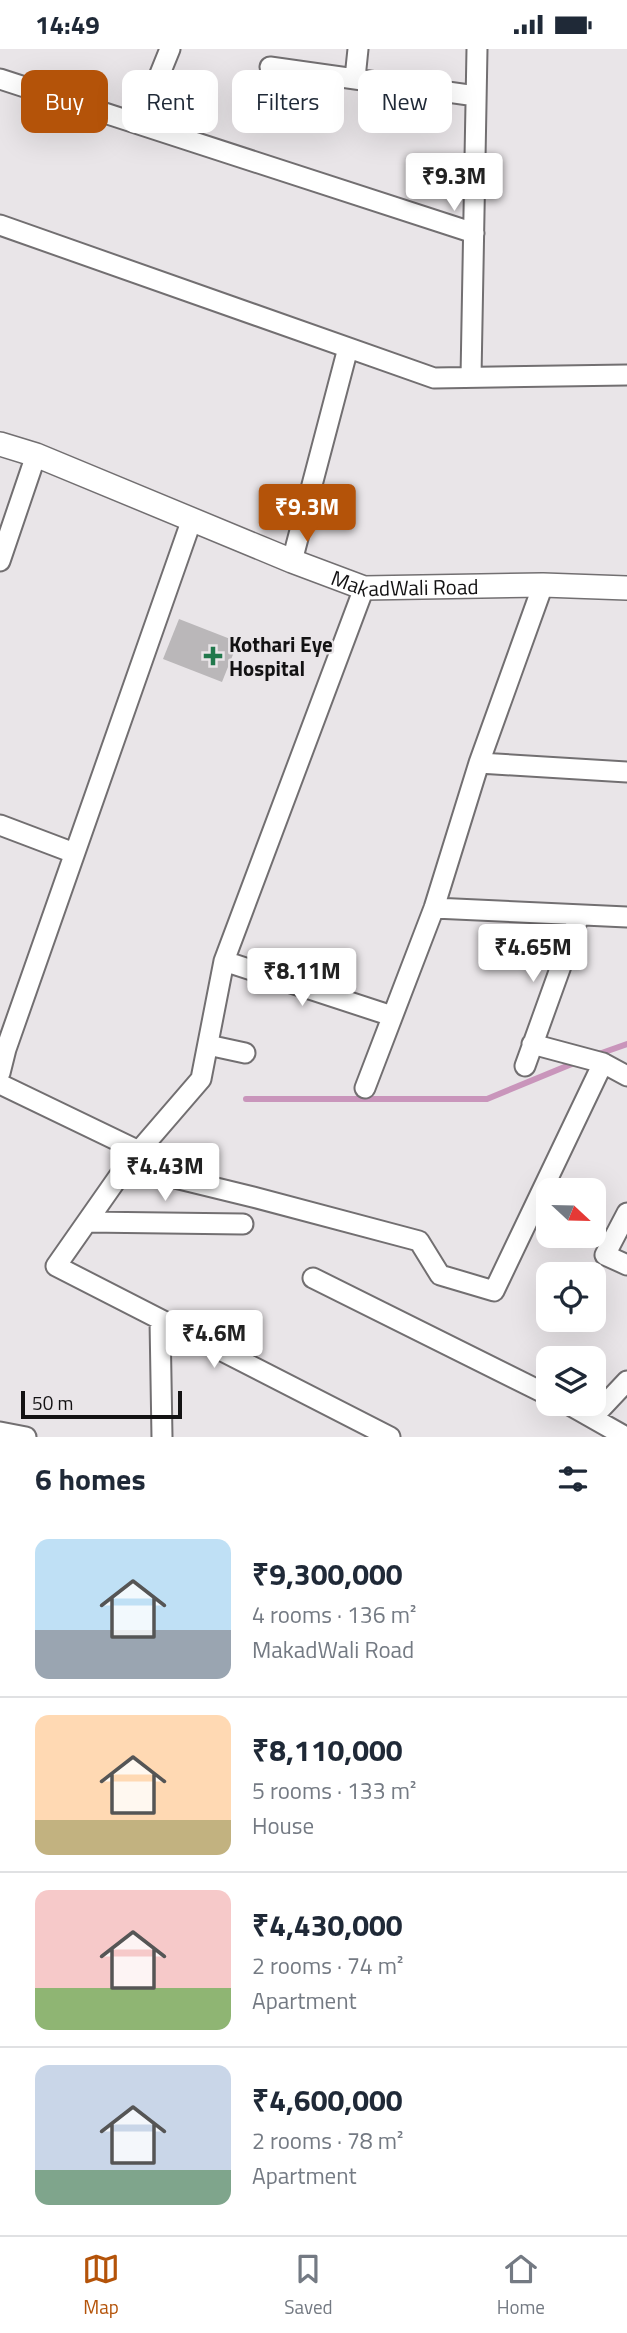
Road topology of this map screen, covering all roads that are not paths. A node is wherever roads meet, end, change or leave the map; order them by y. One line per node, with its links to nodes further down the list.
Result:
1 (170, 49): 5 (street)
2 (358, 49): 6 (street)
3 (477, 49): 8 (street)
4 (270, 67): 6 (street)
5 (161, 70)
6 (355, 78): 8 (street)
7 (0, 79): 9 (street)
8 (476, 96): 12 (street)
9 (122, 117)
10 (170, 133): 12 (street)
11 (0, 225): 13 (street)
12 (474, 233): 15 (street)
13 (348, 348): 15 (street); 20 (street)
14 (627, 375): 15 (street)
15 (471, 377)
16 (0, 444): 17 (street, MakadWali Road)
17 (36, 455): 18 (street, MakadWali Road); 19 (street)
18 (192, 519): 20 (street, MakadWali Road); 27 (street)
19 (0, 561)
20 (292, 561): 22 (street, MakadWali Road)
21 (543, 585): 22 (street, MakadWali Road); 23 (street, MakadWali Road); 24 (street)
22 (364, 587): 31 (street)
23 (627, 588)
24 (479, 763): 25 (street); 28 (street)
25 (627, 772)
26 (0, 825): 27 (street)
27 (74, 853): 35 (street)
28 (434, 908): 29 (street); 32 (street)
29 (579, 916): 30 (street); 33 (street)
30 (627, 917)
31 (224, 961): 32 (street); 34 (street)
32 (392, 1016): 42 (street)
33 (533, 1044): 37 (street); 38 (street)
34 (208, 1045): 36 (street); 43 (street)
35 (3, 1048): 39 (street)
36 (245, 1053)
37 (603, 1063): 40 (street); 43 (street)
38 (525, 1066)
39 (0, 1073)
40 (627, 1076)
41 (0, 1084): 43 (street)
42 (365, 1088)
43 (132, 1159): 45 (street)
44 (627, 1213): 47 (street)
45 (87, 1222): 46 (street); 49 (street)
46 (243, 1224)
47 (627, 1265)
48 (313, 1278): 51 (street)
49 (160, 1320): 56 (street); 57 (street)
50 (627, 1381): 52 (street)
51 (536, 1389)
52 (593, 1417): 54 (street)
53 (0, 1432): 55 (street)
54 (623, 1436)
55 (26, 1437)
56 (162, 1437)
57 (390, 1437)

